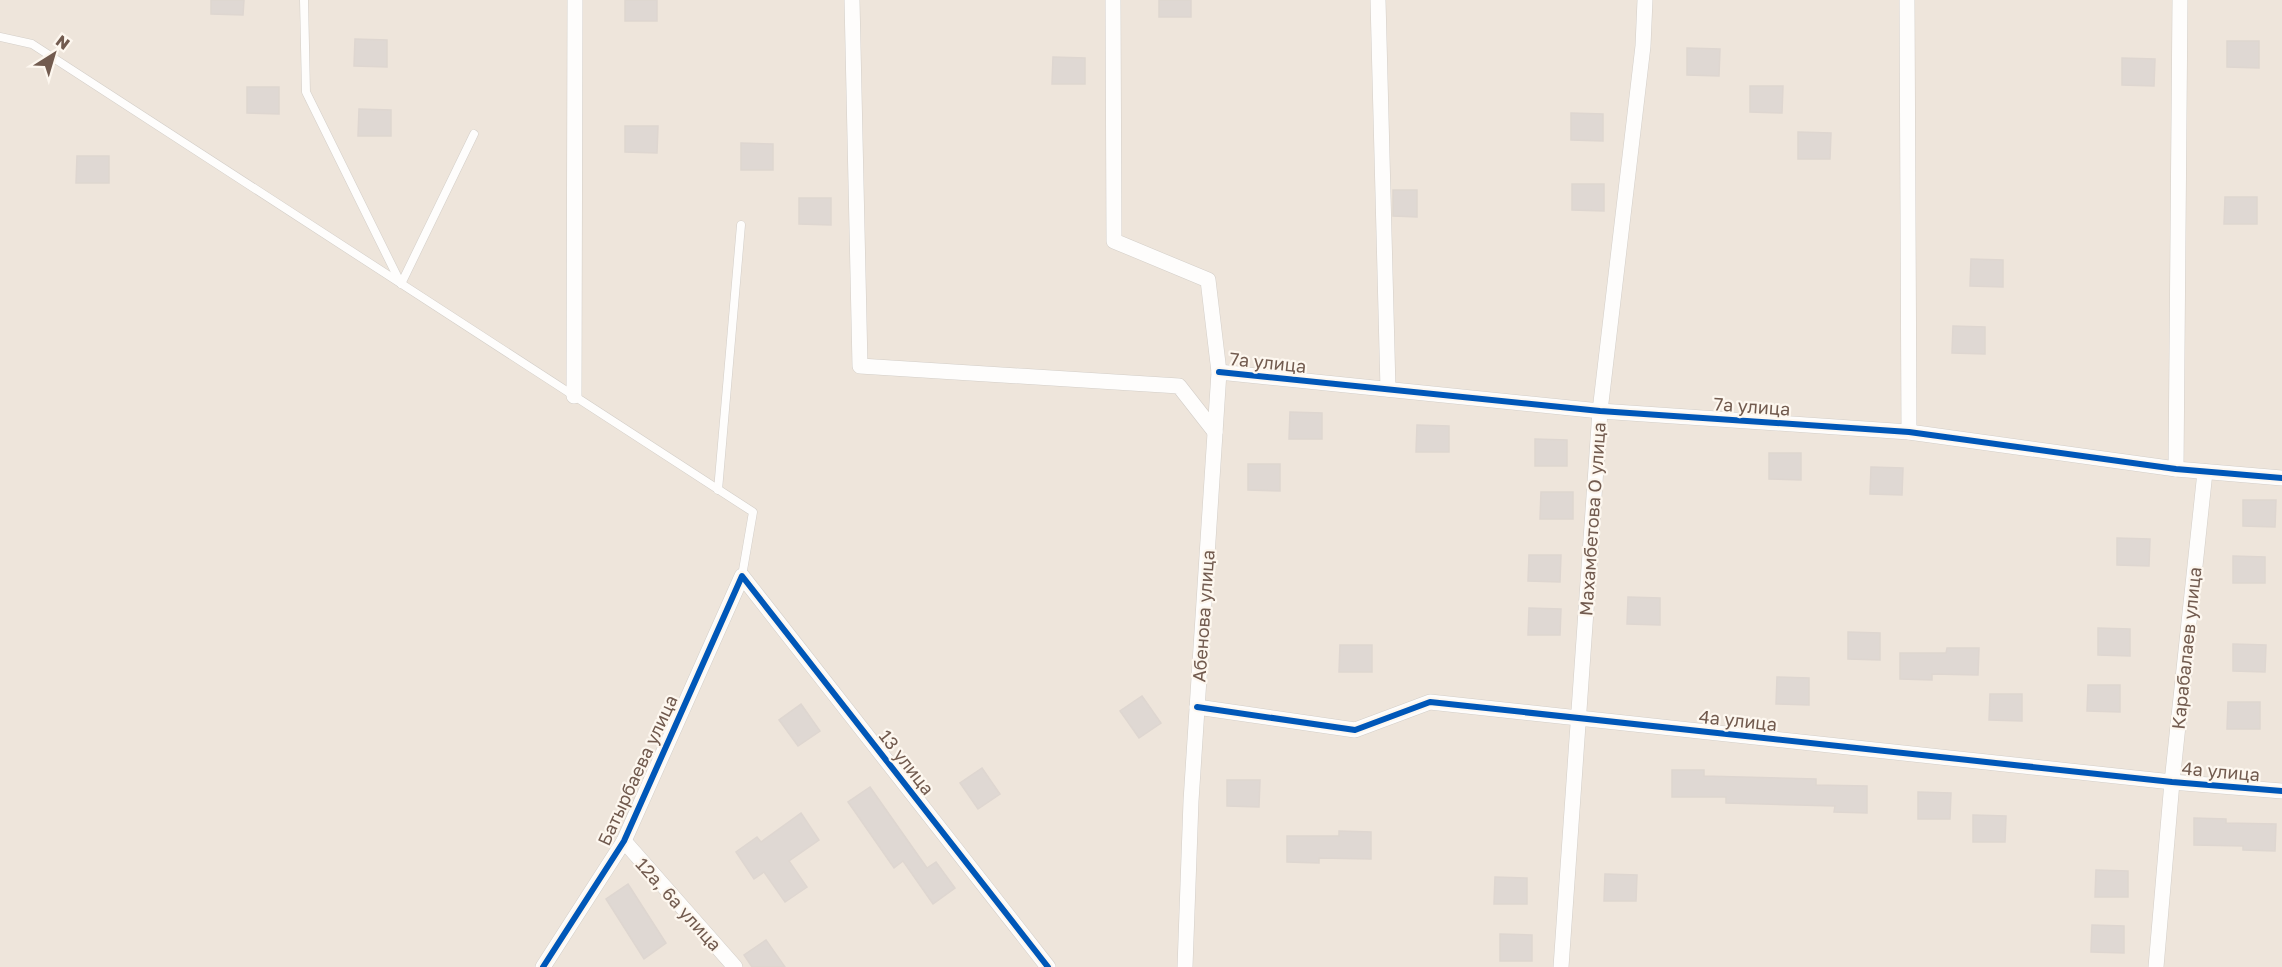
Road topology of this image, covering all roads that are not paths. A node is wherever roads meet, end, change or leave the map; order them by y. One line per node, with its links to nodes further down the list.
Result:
1 (304, 0): 12 (lane)
2 (575, 0): 15 (street)
3 (852, 0): 17 (street)
4 (1113, 0): 13 (street, Абенова улица)
5 (1378, 0): 14 (street)
6 (1645, 0): 16 (street, Махамбетова О улица)
7 (1907, 0): 18 (street)
8 (2180, 0): 19 (street)
9 (0, 37): 12 (lane)
10 (474, 134): 12 (lane)
11 (741, 225): 22 (lane)
12 (401, 284): 15 (lane)
13 (1219, 372): 14 (street, 7а улица); 17 (street, Абенова улица)
14 (1388, 389): 16 (street, 7а улица)
15 (574, 396): 22 (lane)
16 (1600, 411): 18 (street, 7а улица); 25 (street, Махамбетова О улица)
17 (1215, 432): 24 (street, Абенова улица)
18 (1909, 432): 19 (street, 7а улица)
19 (2176, 469): 20 (street, 7а улица)
20 (2205, 472): 21 (street, 7а улица); 26 (street, Карабалаев улица)
21 (2282, 478)
22 (718, 490): 23 (lane)
23 (742, 576): 28 (street, Батырбаева улица); 31 (street, 13 улица)
24 (1197, 706): 25 (street, 4а улица); 32 (street, Абенова улица)
25 (1576, 718): 26 (street, 4а улица); 33 (street, Махамбетова О улица)
26 (2172, 782): 27 (street, 4а улица); 34 (street, Карабалаев улица)
27 (2282, 791)
28 (624, 841): 29 (street, Батырбаева улица); 30 (street, 12а, 6а улица)
29 (543, 967)
30 (735, 967)
31 (1048, 967)
32 (1185, 967)
33 (1561, 967)
34 (2156, 967)

